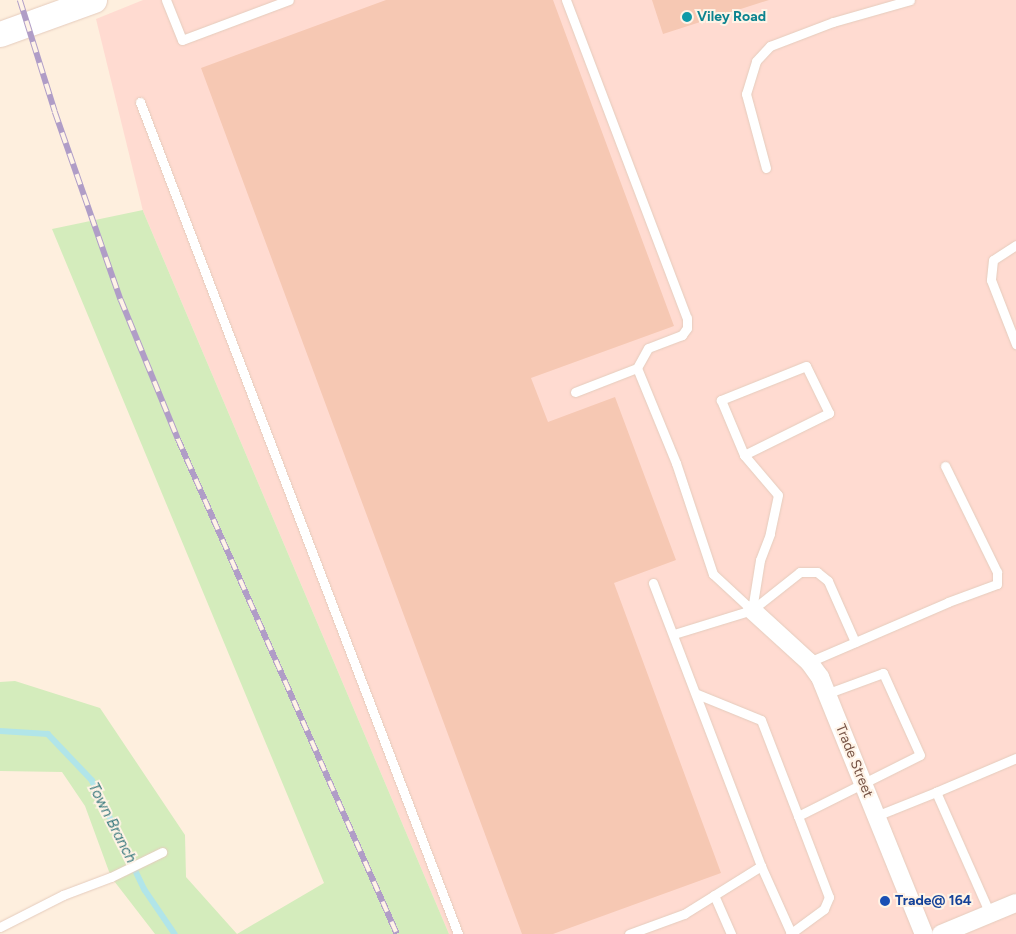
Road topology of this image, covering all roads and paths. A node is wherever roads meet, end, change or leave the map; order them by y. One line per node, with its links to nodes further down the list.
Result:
1 (94, 0): 6 (street)
2 (166, 0): 3 (lane)
3 (288, 0)
4 (566, 0): 11 (lane)
5 (910, 0): 8 (lane)
6 (0, 34)
7 (140, 102): 33 (lane)
8 (766, 168)
9 (1016, 245): 10 (lane)
10 (1016, 344)
11 (637, 368): 12 (lane); 16 (lane)
12 (575, 392)
13 (744, 456): 13 (lane); 16 (lane)
14 (945, 466): 18 (lane)
15 (654, 583): 17 (lane)
16 (752, 610): 17 (lane); 18 (lane); 19 (street, Trade Street)
17 (674, 634): 20 (lane)
18 (855, 642): 19 (lane)
19 (809, 662): 21 (street, Trade Street)
20 (697, 694): 25 (lane); 28 (lane)
21 (826, 694): 23 (street, Trade Street); 23 (lane)
22 (1016, 758): 24 (lane)
23 (863, 783): 25 (lane); 26 (street, Trade Street)
24 (936, 792): 26 (lane); 31 (lane)
25 (798, 816): 36 (lane)
26 (876, 816): 37 (street, Trade Street)
27 (162, 852): 32 (lane)
28 (761, 866): 29 (lane); 36 (lane)
29 (714, 895): 34 (lane); 35 (lane)
30 (1016, 903): 31 (street)
31 (990, 914): 38 (street)
32 (0, 927)
33 (458, 934)
34 (629, 934)
35 (731, 934)
36 (790, 934)
37 (924, 934)
38 (941, 934)

